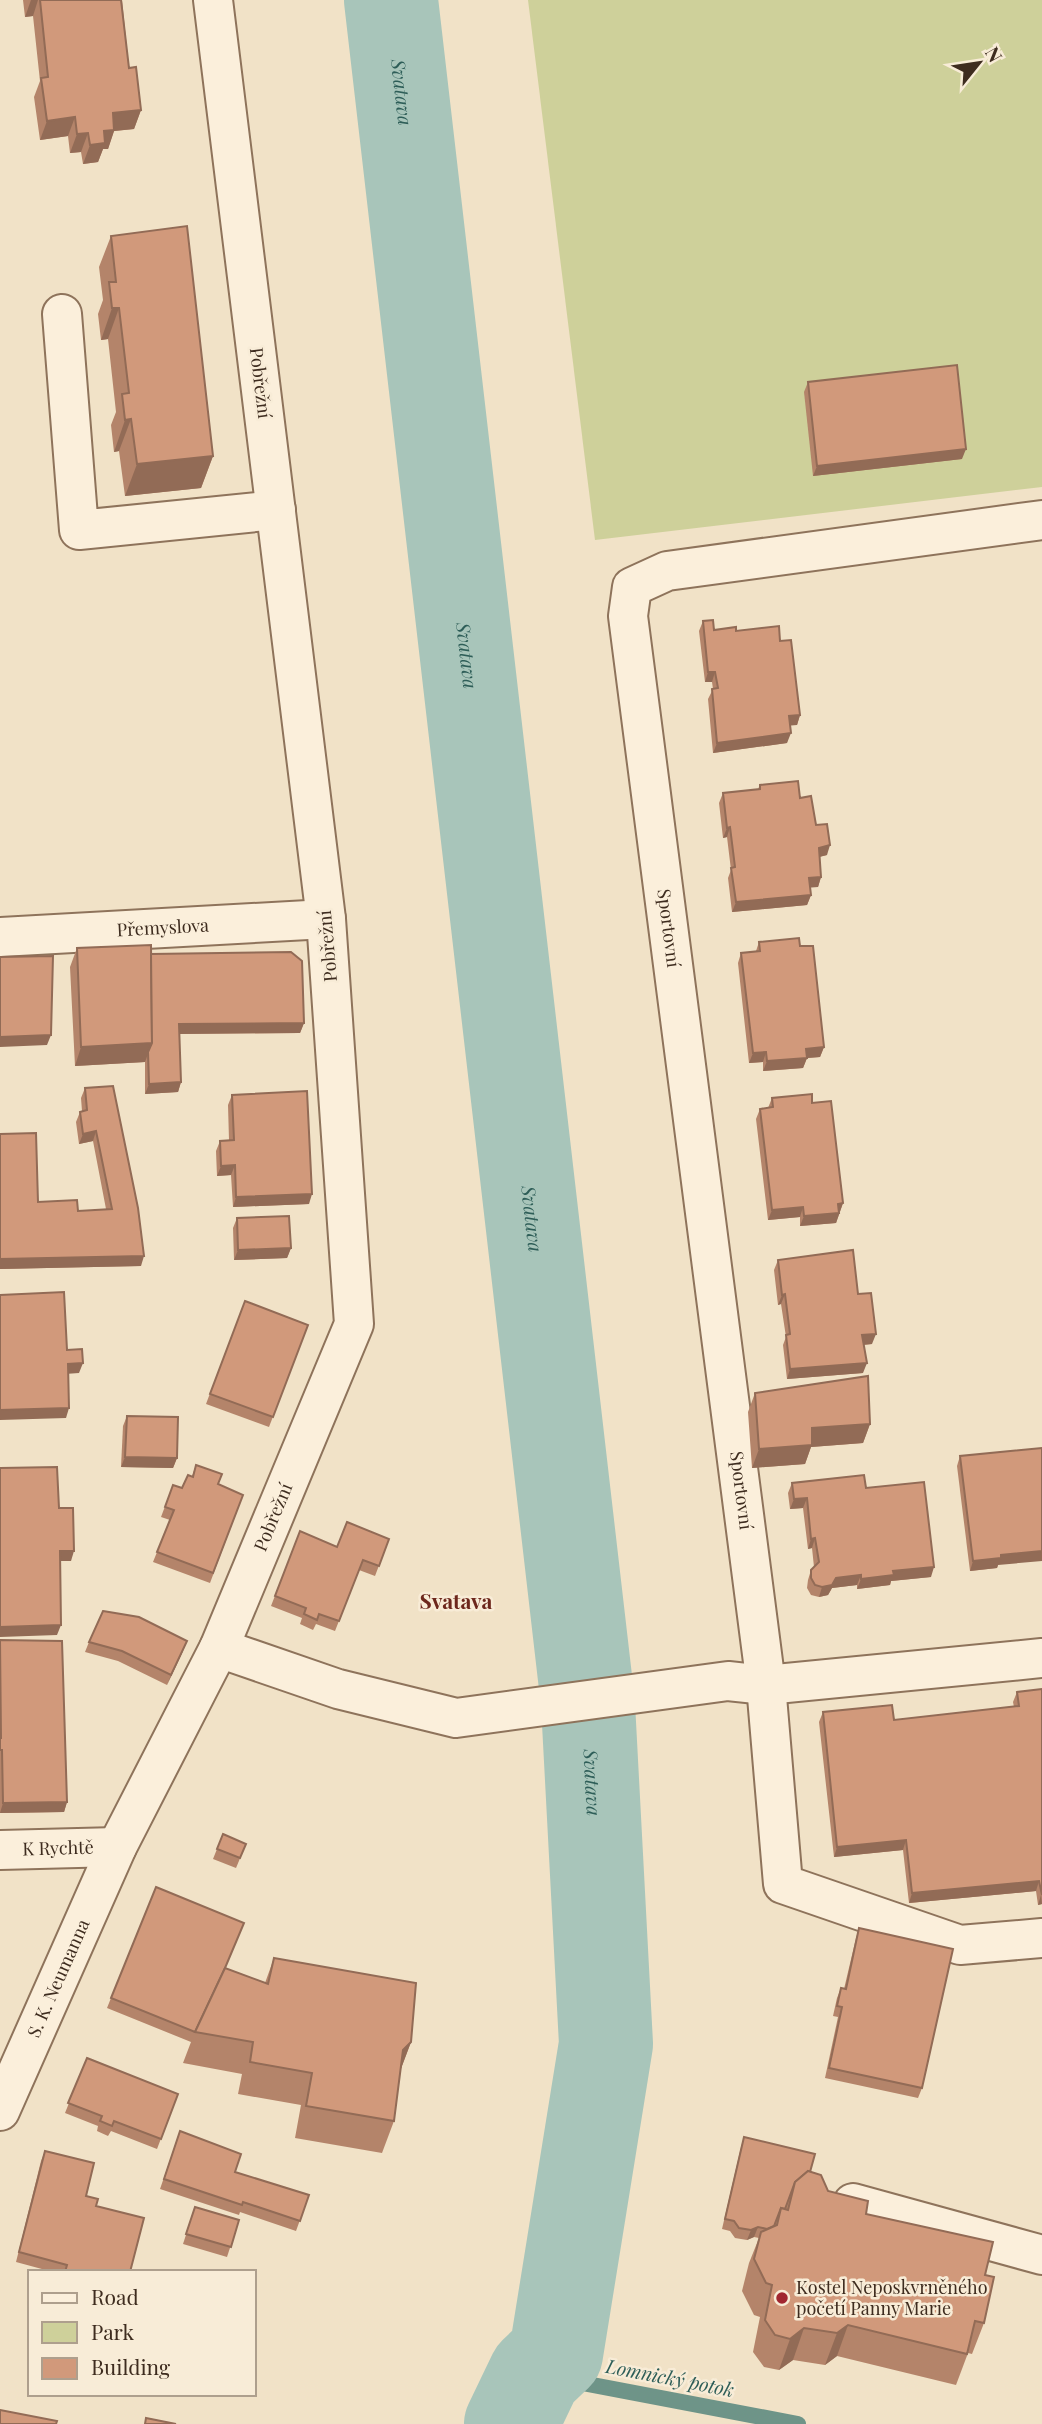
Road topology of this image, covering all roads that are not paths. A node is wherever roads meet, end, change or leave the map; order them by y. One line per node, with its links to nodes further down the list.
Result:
1 (213, 0): 3 (street, Pobřežní)
2 (62, 314): 3 (street)
3 (276, 510): 5 (street, Pobřežní)
4 (1042, 520): 9 (street, Sportovní)
5 (326, 919): 6 (street, Přemyslova); 7 (street, Pobřežní)
6 (0, 937)
7 (219, 1648): 9 (street); 10 (street, Pobřežní)
8 (1042, 1658): 9 (street)
9 (766, 1685): 12 (street)
10 (117, 1847): 11 (street, K Rychtě); 13 (street, S. K. Neumanna)
11 (0, 1850)
12 (1042, 1938)
13 (0, 2111)
14 (853, 2203): 15 (street)
15 (1042, 2255)

